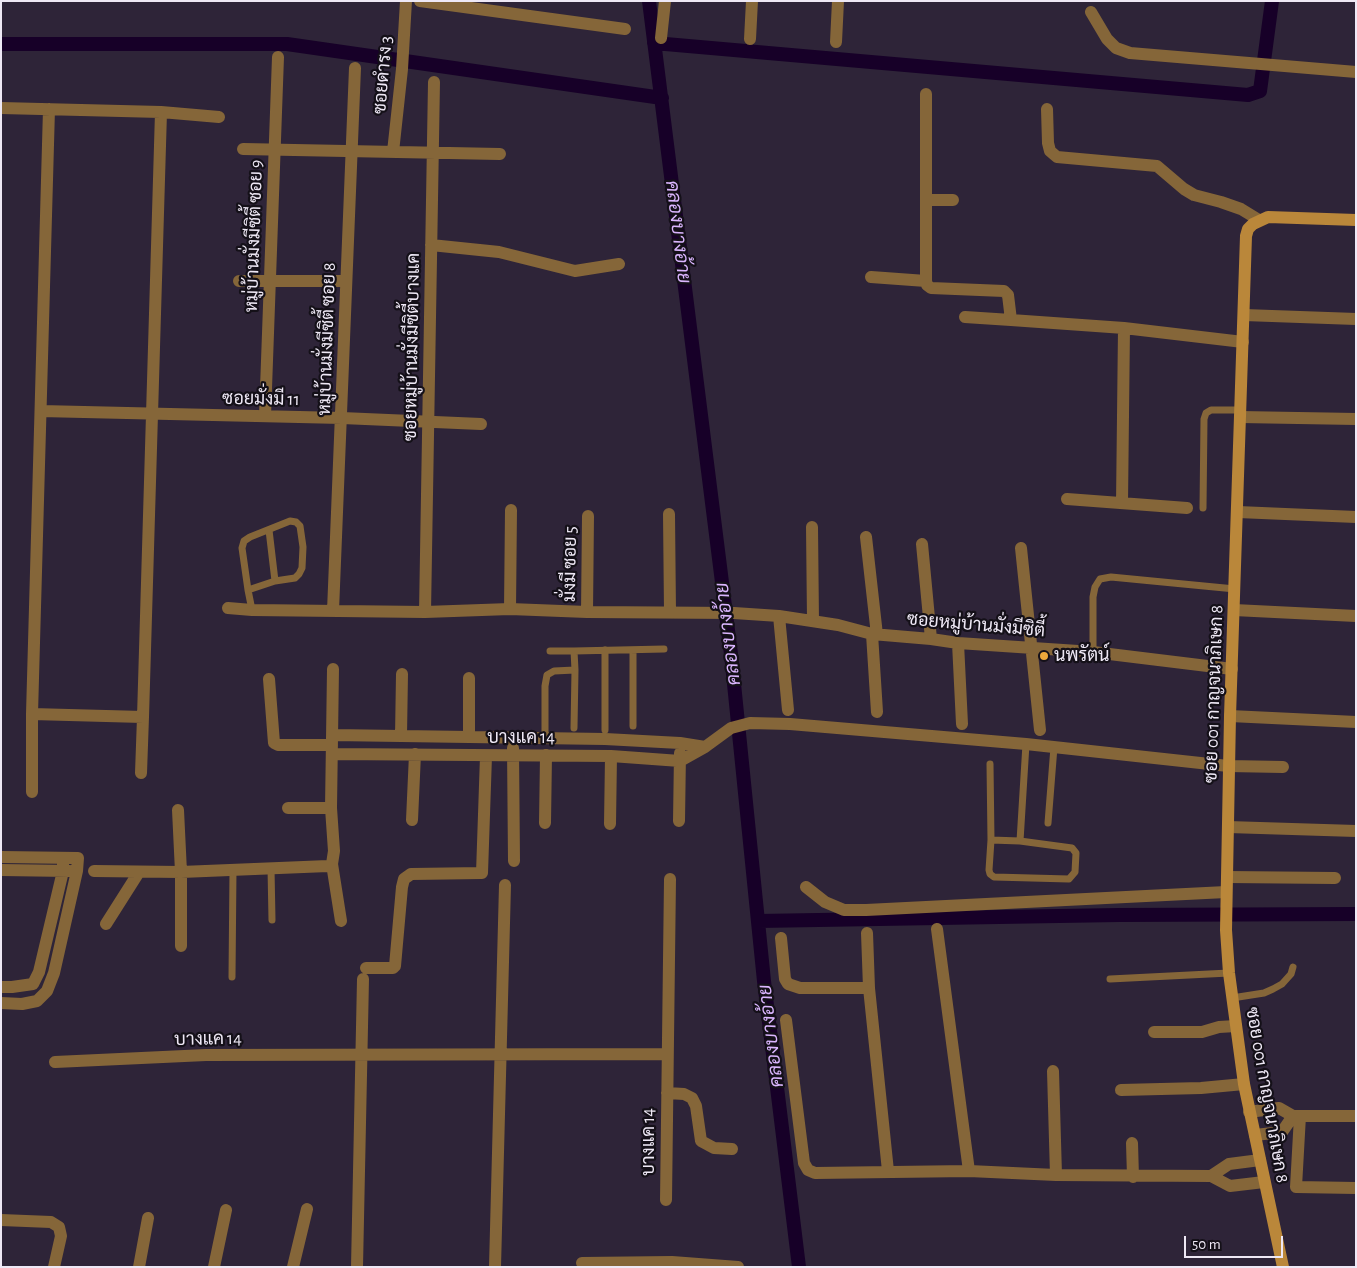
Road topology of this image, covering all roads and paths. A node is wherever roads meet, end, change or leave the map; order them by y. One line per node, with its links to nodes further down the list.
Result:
1 (406, 1): 24 (street, ซอยดำรง 3)
2 (420, 1): 7 (street)
3 (665, 1): 8 (street)
4 (752, 1): 9 (street)
5 (838, 1): 10 (street)
6 (1091, 12): 13 (street)
7 (625, 29)
8 (661, 38)
9 (750, 38)
10 (836, 42)
11 (278, 57): 22 (street, หมู่บ้านมั่งมีซิตี้ ซอย 9)
12 (354, 68): 23 (street, หมู่บ้านมั่งมีซิตี้ ซอย 8)
13 (1356, 72)
14 (434, 82): 25 (street, ซอยหมู่บ้านมั่งมีซิตี้บางแค)
15 (926, 94): 27 (street)
16 (1, 108): 17 (street)
17 (49, 109): 19 (street); 44 (street)
18 (1047, 109): 29 (street)
19 (161, 112): 20 (street); 45 (street)
20 (219, 117)
21 (243, 149): 22 (street)
22 (274, 149): 23 (street); 35 (street, หมู่บ้านมั่งมีซิตี้ ซอย 9)
23 (350, 152): 24 (street); 36 (street, หมู่บ้านมั่งมีซิตี้ ซอย 8)
24 (393, 152): 25 (street)
25 (433, 153): 26 (street); 31 (street, ซอยหมู่บ้านมั่งมีซิตี้บางแค)
26 (500, 154)
27 (926, 200): 28 (street); 37 (street)
28 (953, 200)
29 (1259, 220): 30 (street); 38 (street, ซอย 001 กาญจนาภิเษก 8)
30 (1356, 220)
31 (431, 245): 32 (street); 50 (street, ซอยหมู่บ้านมั่งมีซิตี้บางแค)
32 (618, 264)
33 (871, 277): 37 (street)
34 (239, 281): 35 (street)
35 (270, 281): 36 (street); 47 (street, หมู่บ้านมั่งมีซิตี้ ซอย 9)
36 (346, 281): 48 (street, หมู่บ้านมั่งมีซิตี้ ซอย 8)
37 (926, 281): 41 (street)
38 (1244, 315): 40 (street); 43 (street, ซอย 001 กาญจนาภิเษก 8)
39 (965, 317): 41 (street)
40 (1356, 319)
41 (1011, 320): 42 (street)
42 (1124, 328): 43 (street); 53 (street)
43 (1243, 342): 46 (street, ซอย 001 กาญจนาภิเษก 8)
44 (41, 411): 45 (street, ซอยมั่งมี 11); 98 (street)
45 (151, 414): 47 (street, ซอยมั่งมี 11); 100 (street)
46 (1240, 414): 49 (street); 55 (lane); 57 (street, ซอย 001 กาญจนาภิเษก 8)
47 (265, 416): 48 (street, ซอยมั่งมี 11)
48 (342, 418): 50 (street, ซอยมั่งมี 11); 73 (street, หมู่บ้านมั่งมีซิตี้ ซอย 8)
49 (1356, 419)
50 (428, 422): 51 (street, ซอยมั่งมี 11); 74 (street, ซอยหมู่บ้านมั่งมีซิตี้บางแค)
51 (481, 424)
52 (1068, 499): 53 (street)
53 (1122, 503): 54 (street)
54 (1187, 508)
55 (1203, 508)
56 (511, 510): 70 (street)
57 (1238, 512): 60 (street); 67 (street, ซอย 001 กาญจนาภิเษก 8)
58 (669, 514): 76 (street)
59 (588, 516): 75 (street, มั่งมี ซอย 5)
60 (1356, 517)
61 (812, 527): 79 (street)
62 (269, 530): 66 (lane); 66 (lane); 68 (lane)
63 (866, 537): 80 (street)
64 (922, 544): 81 (street)
65 (1021, 548): 83 (street)
66 (275, 581): 68 (lane)
67 (1235, 589): 72 (street, ซอย 001 กาญจนาภิเษก 8); 89 (lane)
68 (248, 590): 71 (lane)
69 (228, 608): 71 (street)
70 (510, 609): 74 (street); 75 (street)
71 (252, 610): 73 (street)
72 (1234, 610): 78 (street); 91 (street, ซอย 001 กาญจนาภิเษก 8)
73 (333, 611): 74 (street)
74 (425, 612)
75 (587, 612): 76 (street)
76 (670, 612): 77 (street, ซอยหมู่บ้านมั่งมีซิตี้)
77 (779, 616): 79 (street, ซอยหมู่บ้านมั่งมีซิตี้); 96 (street)
78 (1356, 616)
79 (813, 621): 80 (street, ซอยหมู่บ้านมั่งมีซิตี้)
80 (874, 635): 81 (street, ซอยหมู่บ้านมั่งมีซิตี้); 97 (street)
81 (931, 639): 82 (street, ซอยหมู่บ้านมั่งมีซิตี้)
82 (958, 643): 83 (street, ซอยหมู่บ้านมั่งมีซิตี้); 102 (street)
83 (1032, 648): 89 (street, ซอยหมู่บ้านมั่งมีซิตี้); 105 (street)
84 (664, 649): 86 (lane)
85 (605, 650): 86 (lane); 88 (lane); 106 (lane)
86 (633, 650): 103 (lane)
87 (550, 651): 88 (lane)
88 (574, 651): 92 (lane)
89 (1093, 652): 91 (street, ซอยหมู่บ้านมั่งมีซิตี้)
90 (334, 669): 113 (street)
91 (1232, 669): 99 (street, ซอย 001 กาญจนาภิเษก 8)
92 (575, 670): 104 (lane); 110 (lane)
93 (402, 674): 107 (street)
94 (470, 678): 108 (street)
95 (269, 679): 113 (street)
96 (788, 710)
97 (877, 712)
98 (32, 714): 100 (street); 126 (street)
99 (1230, 716): 101 (street); 123 (street, ซอย 001 กาญจนาภิเษก 8)
100 (143, 717): 125 (street)
101 (1356, 722)
102 (962, 724)
103 (633, 726)
104 (574, 728)
105 (1040, 730)
106 (605, 735): 110 (street, บางแค 14); 111 (street, บางแค 14); 120 (street)
107 (401, 736): 108 (street, บางแค 14); 113 (street, บางแค 14)
108 (469, 737): 109 (street, บางแค 14)
109 (513, 739): 110 (street, บางแค 14); 119 (street)
110 (545, 739)
111 (680, 743): 115 (street, บางแค 14); 121 (street)
112 (1026, 744): 114 (street); 115 (street); 138 (lane)
113 (332, 745): 116 (street, บางแค 14); 128 (street)
114 (1054, 747): 123 (street); 133 (lane)
115 (705, 748): 121 (street)
116 (415, 754): 118 (street, บางแค 14); 130 (street)
117 (546, 755): 119 (street, บางแค 14); 120 (street, บางแค 14); 132 (street)
118 (486, 756): 119 (street, บางแค 14); 174 (street)
119 (513, 756): 140 (street)
120 (608, 756): 121 (street, บางแค 14); 134 (street)
121 (680, 761): 131 (street)
122 (990, 764): 137 (lane)
123 (1228, 766): 124 (street); 135 (street, ซอย 001 กาญจนาภิเษก 8)
124 (1283, 767)
125 (141, 773)
126 (32, 792)
127 (288, 808): 128 (street)
128 (331, 808): 141 (street)
129 (178, 810): 148 (street)
130 (412, 820)
131 (679, 821)
132 (545, 823)
133 (1048, 823)
134 (610, 824)
135 (1228, 826): 136 (street); 149 (street, ซอย 001 กาญจนาภิเษก 8)
136 (1356, 831)
137 (991, 840): 138 (lane); 138 (lane)
138 (1020, 841)
139 (1, 857): 142 (street)
140 (514, 861)
141 (332, 864): 143 (street); 156 (street)
142 (63, 865): 144 (street); 166 (street); 169 (street)
143 (271, 868): 145 (street); 155 (lane)
144 (1, 870)
145 (233, 870): 148 (street); 164 (lane)
146 (94, 871): 147 (street)
147 (139, 872): 148 (street); 157 (street)
148 (181, 872): 161 (street)
149 (1227, 877): 150 (street); 154 (street, ซอย 001 กาญจนาภิเษก 8)
150 (1334, 878)
151 (670, 879): 173 (street, บางแค 14)
152 (505, 885): 175 (street)
153 (806, 887): 154 (street)
154 (1226, 892): 163 (street, ซอย 001 กาญจนาภิเษก 8)
155 (272, 920)
156 (341, 921)
157 (106, 924)
158 (937, 930): 188 (street)
159 (867, 933): 167 (street)
160 (780, 938): 167 (street)
161 (180, 946)
162 (1293, 967): 168 (lane)
163 (1229, 973): 165 (lane); 168 (street, ซอย 001 กาญจนาภิเษก 8)
164 (232, 977)
165 (1110, 979)
166 (1, 987)
167 (869, 988): 189 (street)
168 (1232, 998): 171 (street, ซอย 001 กาญจนาภิเษก 8)
169 (1, 1003)
170 (786, 1020): 189 (street)
171 (1236, 1026): 172 (street); 178 (street, ซอย 001 กาญจนาภิเษก 8)
172 (1154, 1032)
173 (667, 1054): 175 (street, บางแค 14); 180 (street, บางแค 14)
174 (362, 1055): 175 (street, บางแค 14); 176 (street, บางแค 14); 206 (street)
175 (500, 1055): 207 (street)
176 (55, 1062)
177 (1053, 1072): 190 (street)
178 (1244, 1084): 179 (street); 181 (street, ซอย 001 กาญจนาภิเษก 8)
179 (1121, 1090)
180 (667, 1093): 186 (street); 195 (street, บางแค 14)
181 (1250, 1112): 182 (street); 184 (street, ซอย 001 กาญจนาภิเษก 8)
182 (1297, 1116): 183 (street); 184 (street); 194 (street)
183 (1356, 1116)
184 (1254, 1136): 187 (street, ซอย 001 กาญจนาภิเษก 8)
185 (1132, 1143): 192 (street)
186 (732, 1149)
187 (1260, 1160): 191 (street); 193 (street, ซอย 001 กาญจนาภิเษก 8)
188 (969, 1171): 189 (street); 190 (street)
189 (888, 1172)
190 (1056, 1175): 192 (street)
191 (1211, 1176): 192 (street); 193 (street)
192 (1133, 1177)
193 (1264, 1182): 209 (street, ซอย 001 กาญจนาภิเษก 8)
194 (1356, 1188)
195 (666, 1200)
196 (307, 1209): 205 (street)
197 (226, 1210): 204 (street)
198 (148, 1218): 203 (street)
199 (1, 1220): 202 (street)
200 (582, 1263): 201 (street)
201 (672, 1264): 208 (street)
202 (54, 1267)
203 (138, 1267)
204 (214, 1267)
205 (293, 1267)
206 (358, 1267)
207 (494, 1267)
208 (738, 1267)
209 (1283, 1267)

